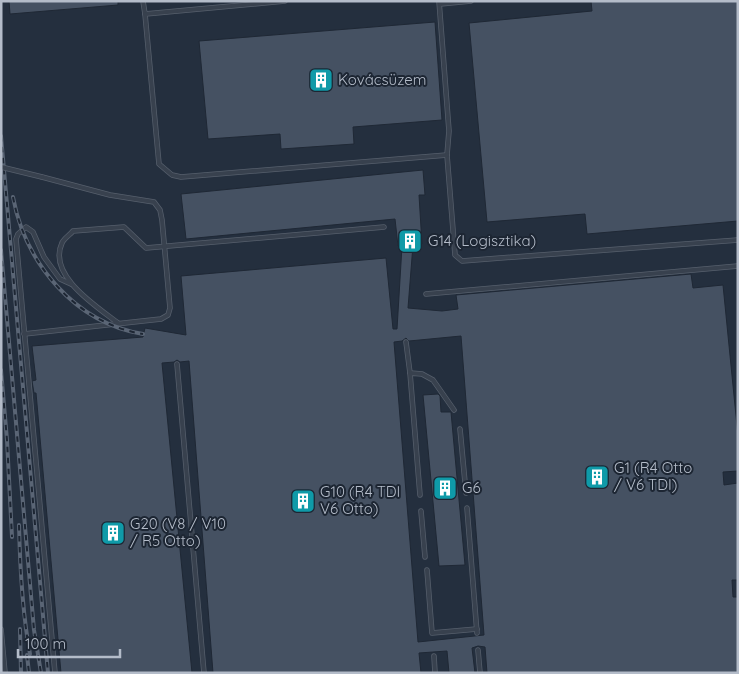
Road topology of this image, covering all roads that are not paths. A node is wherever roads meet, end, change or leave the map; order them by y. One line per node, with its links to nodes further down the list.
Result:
1 (143, 1): 5 (lane)
2 (285, 1): 5 (lane)
3 (471, 1): 4 (lane)
4 (440, 3): 6 (lane)
5 (145, 14): 6 (lane)
6 (447, 155): 9 (lane)
7 (1, 167): 10 (lane, bridge)
8 (384, 227): 10 (lane)
9 (738, 240)
10 (165, 247): 12 (lane); 14 (lane)
11 (738, 266): 13 (lane)
12 (71, 284): 14 (lane); 15 (lane)
13 (426, 294)
14 (118, 323): 15 (lane)
15 (24, 334): 31 (lane)
16 (406, 342): 18 (lane)
17 (178, 364): 32 (lane)
18 (410, 373): 19 (lane); 22 (lane)
19 (454, 410)
20 (460, 429): 21 (lane)
21 (466, 493)
22 (420, 495)
23 (467, 508): 26 (lane)
24 (421, 511): 25 (lane)
25 (425, 557)
26 (426, 570)
27 (1, 629): 30 (lane)
28 (478, 650): 34 (lane)
29 (434, 656): 33 (lane)
30 (5, 673)
31 (55, 673)
32 (204, 673)
33 (435, 673)
34 (480, 673)

